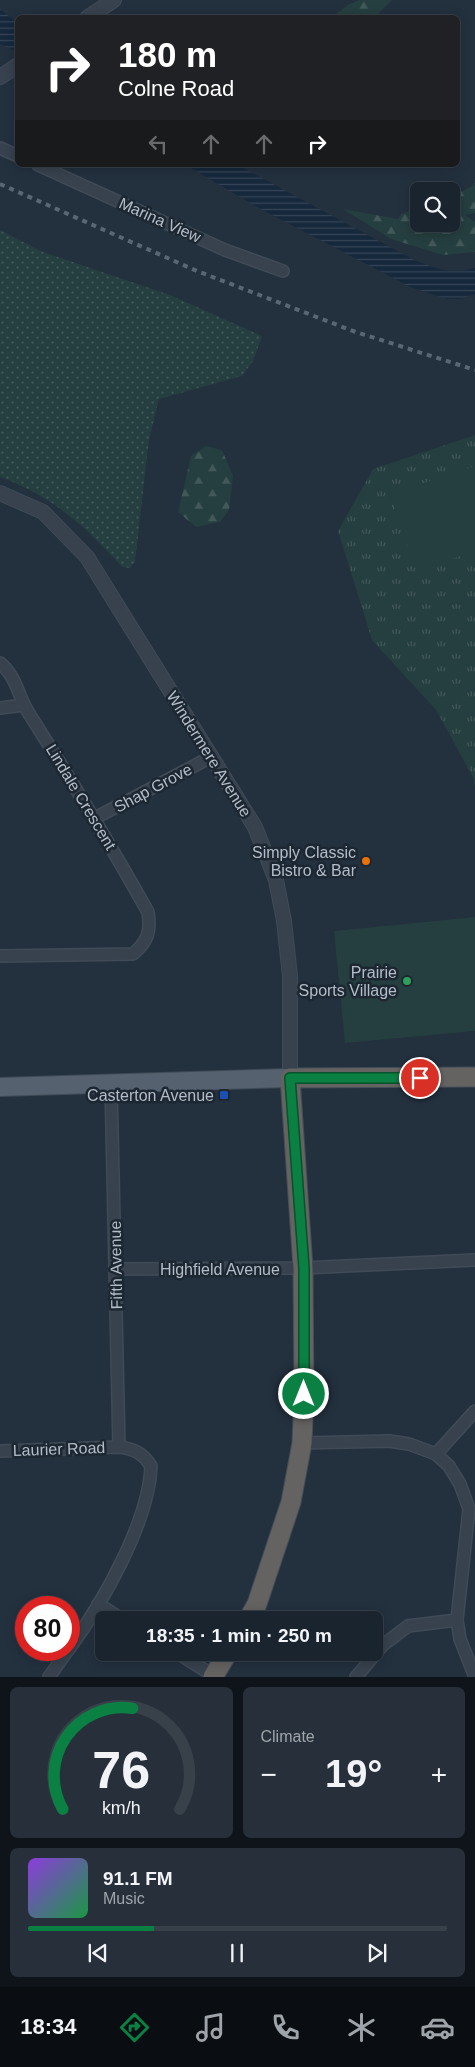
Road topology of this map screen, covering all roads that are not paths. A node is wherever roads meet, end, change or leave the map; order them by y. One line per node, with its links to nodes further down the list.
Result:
1 (114, 0): 2 (street)
2 (92, 15)
3 (15, 67): 4 (street)
4 (0, 76)
5 (0, 148): 6 (street)
6 (15, 155)
7 (42, 167): 8 (street, Marina View)
8 (283, 271)
9 (0, 493): 13 (street, Windermere Avenue)
10 (0, 663): 11 (street, Lindale Crescent)
11 (24, 705): 12 (street); 14 (street, Lindale Crescent)
12 (0, 708)
13 (211, 757): 14 (street, Shap Grove); 17 (street, Windermere Avenue)
14 (96, 818): 15 (street, Lindale Crescent)
15 (0, 956)
16 (475, 1077): 17 (highway)
17 (290, 1078): 18 (main road); 21 (highway)
18 (111, 1084): 19 (main road); 22 (street, Fifth Avenue)
19 (0, 1087)
20 (475, 1260): 21 (street, Highfield Avenue)
21 (304, 1268): 22 (street, Highfield Avenue); 24 (highway)
22 (115, 1269): 25 (street, Fifth Avenue)
23 (475, 1411): 27 (street)
24 (302, 1443): 27 (street); 30 (highway)
25 (119, 1447): 26 (street, Laurier Road); 28 (street)
26 (0, 1451)
27 (436, 1454): 31 (street)
28 (98, 1604): 29 (street); 32 (street)
29 (109, 1611)
30 (253, 1611)
31 (457, 1620): 38 (street); 39 (street)
32 (80, 1632)
33 (60, 1661): 37 (street)
34 (190, 1661): 36 (street)
35 (222, 1661): 36 (highway)
36 (213, 1676)
37 (49, 1677)
38 (356, 1677)
39 (475, 1677)

